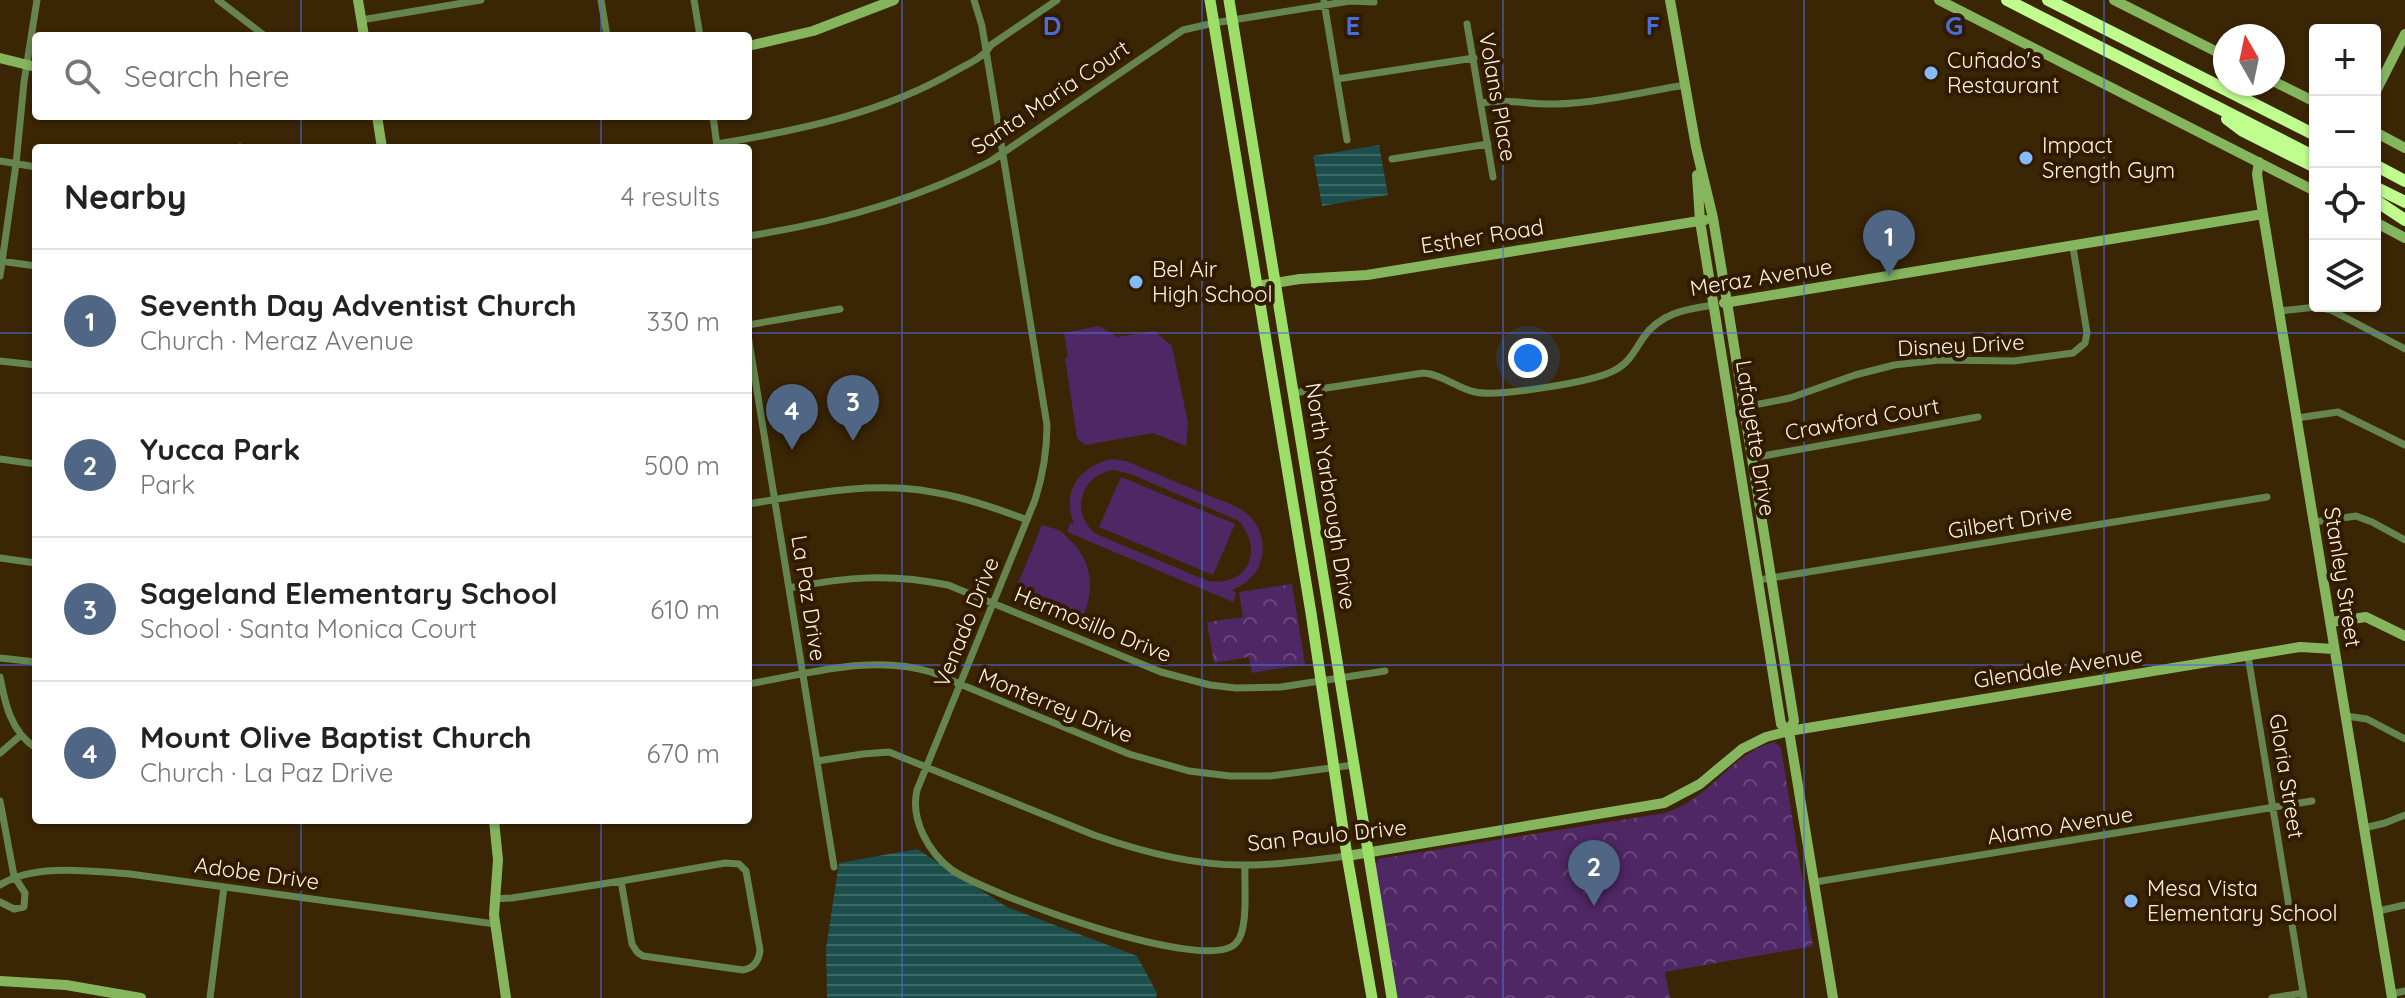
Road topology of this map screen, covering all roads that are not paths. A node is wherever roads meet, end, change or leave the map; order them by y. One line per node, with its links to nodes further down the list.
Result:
1 (37, 0): 23 (street)
2 (218, 0): 24 (street)
3 (358, 0): 19 (street)
4 (481, 0): 19 (street)
5 (601, 0): 26 (street)
6 (694, 0): 27 (street)
7 (894, 0): 29 (street)
8 (974, 0): 31 (street, Venado Drive)
9 (1057, 0): 31 (street)
10 (1210, 0): 21 (main road, North Yarbrough Drive)
11 (1229, 0): 20 (main road, North Yarbrough Drive)
12 (1670, 0): 37 (street, Lafayette Drive)
13 (1939, 0): 59 (street)
14 (2007, 0): 40 (highway)
15 (2048, 0): 46 (highway)
16 (2114, 0): 30 (street)
17 (1324, 2): 18 (street, Santa Maria Court); 20 (street, Santa Maria Court); 35 (street)
18 (1374, 2)
19 (361, 20): 25 (street)
20 (1232, 20): 21 (street, Santa Maria Court); 44 (main road, North Yarbrough Drive)
21 (1214, 23): 45 (main road, North Yarbrough Drive); 55 (street, Santa Maria Court)
22 (1467, 24): 33 (street, Volans Place)
23 (34, 32)
24 (260, 32)
25 (363, 32)
26 (606, 32)
27 (699, 32)
28 (2405, 34): 36 (street)
29 (752, 45)
30 (2213, 50)
31 (986, 53): 51 (street); 55 (street, Venado Drive)
32 (0, 58): 34 (street)
33 (1474, 58): 35 (street); 41 (street, Volans Place)
34 (31, 66): 61 (street)
35 (1337, 79): 48 (street)
36 (2381, 81)
37 (1685, 85): 41 (street); 53 (street, Lafayette Drive)
38 (2285, 87): 39 (street)
39 (2309, 99)
40 (2202, 100): 56 (highway); 62 (highway)
41 (1481, 103): 52 (street, Volans Place)
42 (378, 120): 49 (street)
43 (714, 120): 50 (street)
44 (1249, 121): 45 (main road); 83 (main road, North Yarbrough Drive)
45 (1231, 123): 84 (main road, North Yarbrough Drive)
46 (2309, 132)
47 (2381, 135): 54 (street)
48 (1347, 140)
49 (381, 144)
50 (717, 144)
51 (727, 144)
52 (1488, 144): 57 (street); 66 (street, Volans Place)
53 (1696, 147): 73 (street, Lafayette Drive); 75 (street, Lafayette Drive)
54 (2405, 148)
55 (1003, 152): 77 (street, Santa Maria Court); 105 (street, Venado Drive)
56 (2309, 154)
57 (1392, 159)
58 (0, 161): 61 (street)
59 (2259, 162): 68 (street); 72 (street, Stanley Street)
60 (2381, 162): 65 (highway)
61 (16, 164): 63 (street); 80 (street)
62 (2309, 164)
63 (32, 166)
64 (2381, 168): 67 (highway)
65 (2405, 172)
66 (1493, 177)
67 (2405, 181)
68 (2309, 188)
69 (2381, 190): 70 (highway)
70 (2405, 202)
71 (2381, 204): 74 (highway)
72 (2263, 214): 79 (street, Meraz Avenue); 88 (street, Stanley Street)
73 (1713, 218): 75 (street, Esther Road); 85 (street, Lafayette Drive)
74 (2405, 220)
75 (1700, 221): 83 (street, Esther Road); 86 (street, Lafayette Drive)
76 (2381, 225): 78 (street)
77 (752, 235)
78 (2405, 238)
79 (2073, 247): 85 (street, Meraz Avenue); 95 (street, Disney Drive)
80 (1, 262): 81 (street); 82 (street)
81 (32, 266)
82 (0, 276)
83 (1276, 283): 84 (street, Esther Road); 94 (main road, North Yarbrough Drive)
84 (1256, 286): 124 (main road, North Yarbrough Drive)
85 (1727, 302): 86 (street, Meraz Avenue); 95 (street, Lafayette Drive)
86 (1714, 305): 94 (street, Meraz Avenue); 111 (street, Lafayette Drive)
87 (840, 309): 89 (street)
88 (2280, 311): 90 (street); 97 (street, Stanley Street)
89 (752, 324)
90 (2405, 349)
91 (752, 359): 103 (street, La Paz Drive)
92 (0, 361): 93 (street)
93 (32, 365)
94 (1294, 393): 123 (main road, North Yarbrough Drive)
95 (1744, 407): 99 (street, Lafayette Drive)
96 (1978, 417): 99 (street, Crawford Court)
97 (2297, 418): 98 (street); 106 (street, Stanley Street)
98 (2405, 445)
99 (1752, 458): 110 (street, Lafayette Drive)
100 (0, 459): 101 (street)
101 (32, 463)
102 (2267, 497): 110 (street, Gilbert Drive)
103 (775, 500): 104 (street); 105 (street); 112 (street, La Paz Drive)
104 (752, 503)
105 (1027, 520): 113 (street, Venado Drive)
106 (2314, 522): 107 (street); 114 (street, Stanley Street)
107 (2405, 540)
108 (0, 558): 109 (street)
109 (32, 562)
110 (1771, 578): 111 (street, Gilbert Drive); 128 (street, Lafayette Drive)
111 (1759, 580): 128 (street, Lafayette Drive)
112 (789, 588): 113 (street, Hermosillo Drive); 121 (street, La Paz Drive)
113 (993, 603): 124 (street, Hermosillo Drive); 126 (street, Venado Drive)
114 (2331, 622): 115 (street); 116 (street, Stanley Street)
115 (2405, 636)
116 (2334, 649): 117 (street, Glendale Avenue); 127 (street, Stanley Street)
117 (2248, 656): 128 (street, Glendale Avenue); 139 (street, Gloria Street)
118 (0, 658): 119 (street)
119 (32, 662)
120 (1385, 671): 123 (street, Hermosillo Drive)
121 (803, 674): 125 (street, Monterrey Drive); 126 (street, Monterrey Drive); 133 (street, La Paz Drive)
122 (0, 677): 129 (street)
123 (1340, 678): 124 (street, Hermosillo Drive); 135 (main road, North Yarbrough Drive)
124 (1321, 682): 136 (main road, North Yarbrough Drive)
125 (752, 683)
126 (960, 685): 134 (street, Venado Drive); 136 (street, Monterrey Drive)
127 (2346, 716): 130 (street); 142 (street, Stanley Street)
128 (1789, 731): 143 (street, San Paulo Drive); 149 (street, Lafayette Drive)
129 (21, 735): 131 (street); 132 (street)
130 (2405, 739)
131 (32, 745)
132 (0, 753)
133 (817, 761): 134 (street, San Paulo Drive); 146 (street, La Paz Drive)
134 (926, 765): 145 (street, San Paulo Drive); 145 (street, Venado Drive)
135 (1353, 765): 136 (street, Monterrey Drive); 143 (main road, North Yarbrough Drive)
136 (1334, 769): 144 (main road, North Yarbrough Drive)
137 (0, 801): 147 (street)
138 (2312, 801): 139 (street, Alamo Avenue)
139 (2274, 808): 149 (street, Alamo Avenue); 161 (street, Gloria Street)
140 (2405, 815): 142 (street)
141 (494, 824): 152 (street)
142 (2364, 828): 155 (street, Stanley Street)
143 (1369, 853): 144 (street, San Paulo Drive); 157 (main road, North Yarbrough Drive)
144 (1347, 856): 145 (street, San Paulo Drive); 158 (main road, North Yarbrough Drive)
145 (1245, 866)
146 (834, 867)
147 (14, 876): 150 (street, Adobe Drive); 151 (street, Adobe Drive); 153 (street)
148 (621, 881): 148 (street); 152 (street)
149 (1815, 882): 168 (street, Lafayette Drive)
150 (0, 885)
151 (224, 887): 156 (street, Adobe Drive); 164 (street)
152 (494, 899): 156 (street)
153 (0, 902)
154 (2405, 905): 155 (street)
155 (2378, 911): 162 (street, Stanley Street)
156 (495, 924): 165 (street)
157 (1384, 946): 158 (main road); 167 (main road, North Yarbrough Drive)
158 (1364, 950): 166 (main road, North Yarbrough Drive)
159 (0, 981): 163 (street)
160 (2405, 991): 162 (street)
161 (2303, 995): 169 (street)
162 (2391, 996)
163 (141, 998)
164 (210, 998)
165 (506, 998)
166 (1372, 998)
167 (1392, 998)
168 (1833, 998)
169 (2272, 998)

